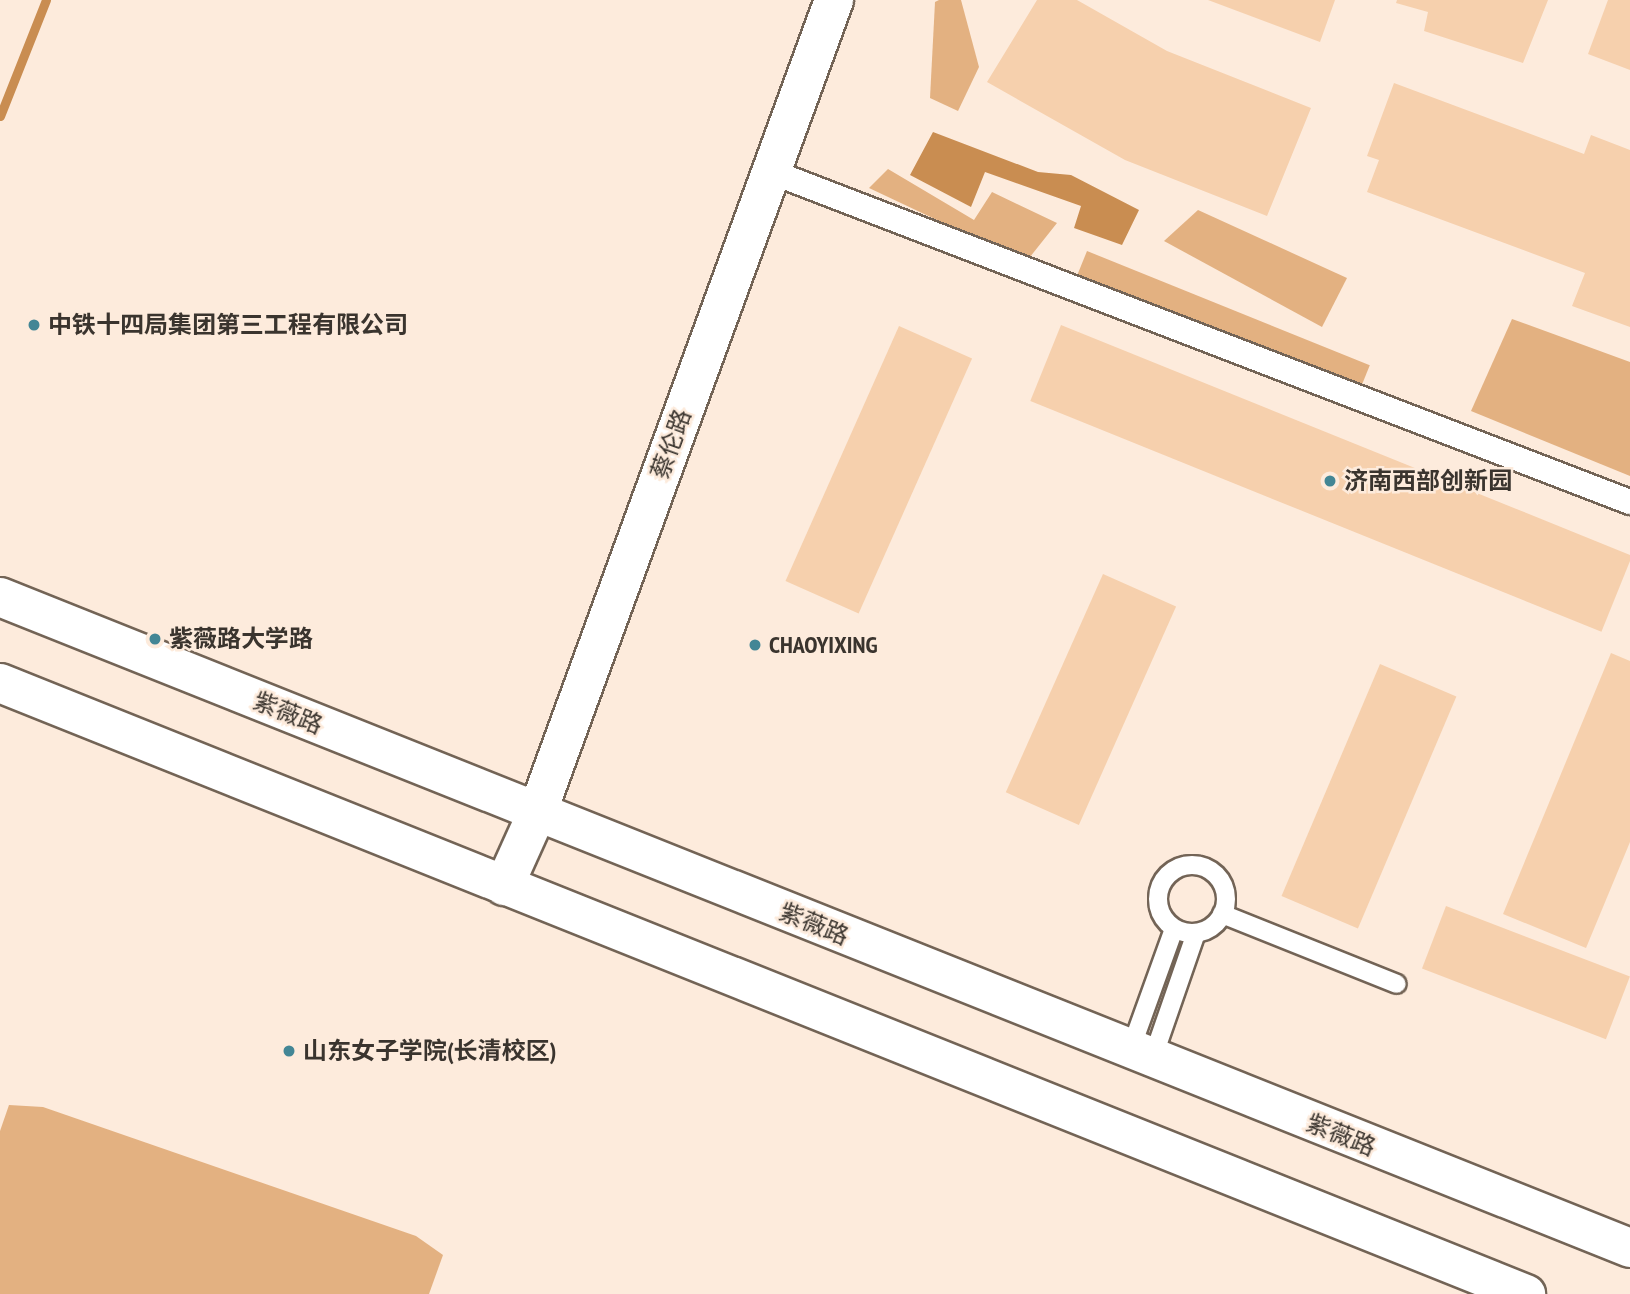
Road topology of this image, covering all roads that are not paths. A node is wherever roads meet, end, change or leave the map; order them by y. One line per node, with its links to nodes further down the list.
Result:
1 (834, 0): 2 (main road, 蔡伦路)
2 (772, 172): 3 (street); 6 (main road, 蔡伦路)
3 (1630, 502)
4 (0, 597): 6 (main road, 紫薇路)
5 (0, 683): 7 (main road)
6 (537, 813): 7 (main road, 蔡伦路); 12 (main road, 紫薇路)
7 (504, 886): 14 (main road)
8 (1222, 914): 9 (lane); 10 (lane); 11 (lane)
9 (1174, 929): 10 (lane); 12 (lane)
10 (1196, 933): 12 (lane)
11 (1397, 984)
12 (1141, 1055): 13 (main road, 紫薇路)
13 (1630, 1248)
14 (1526, 1294)

